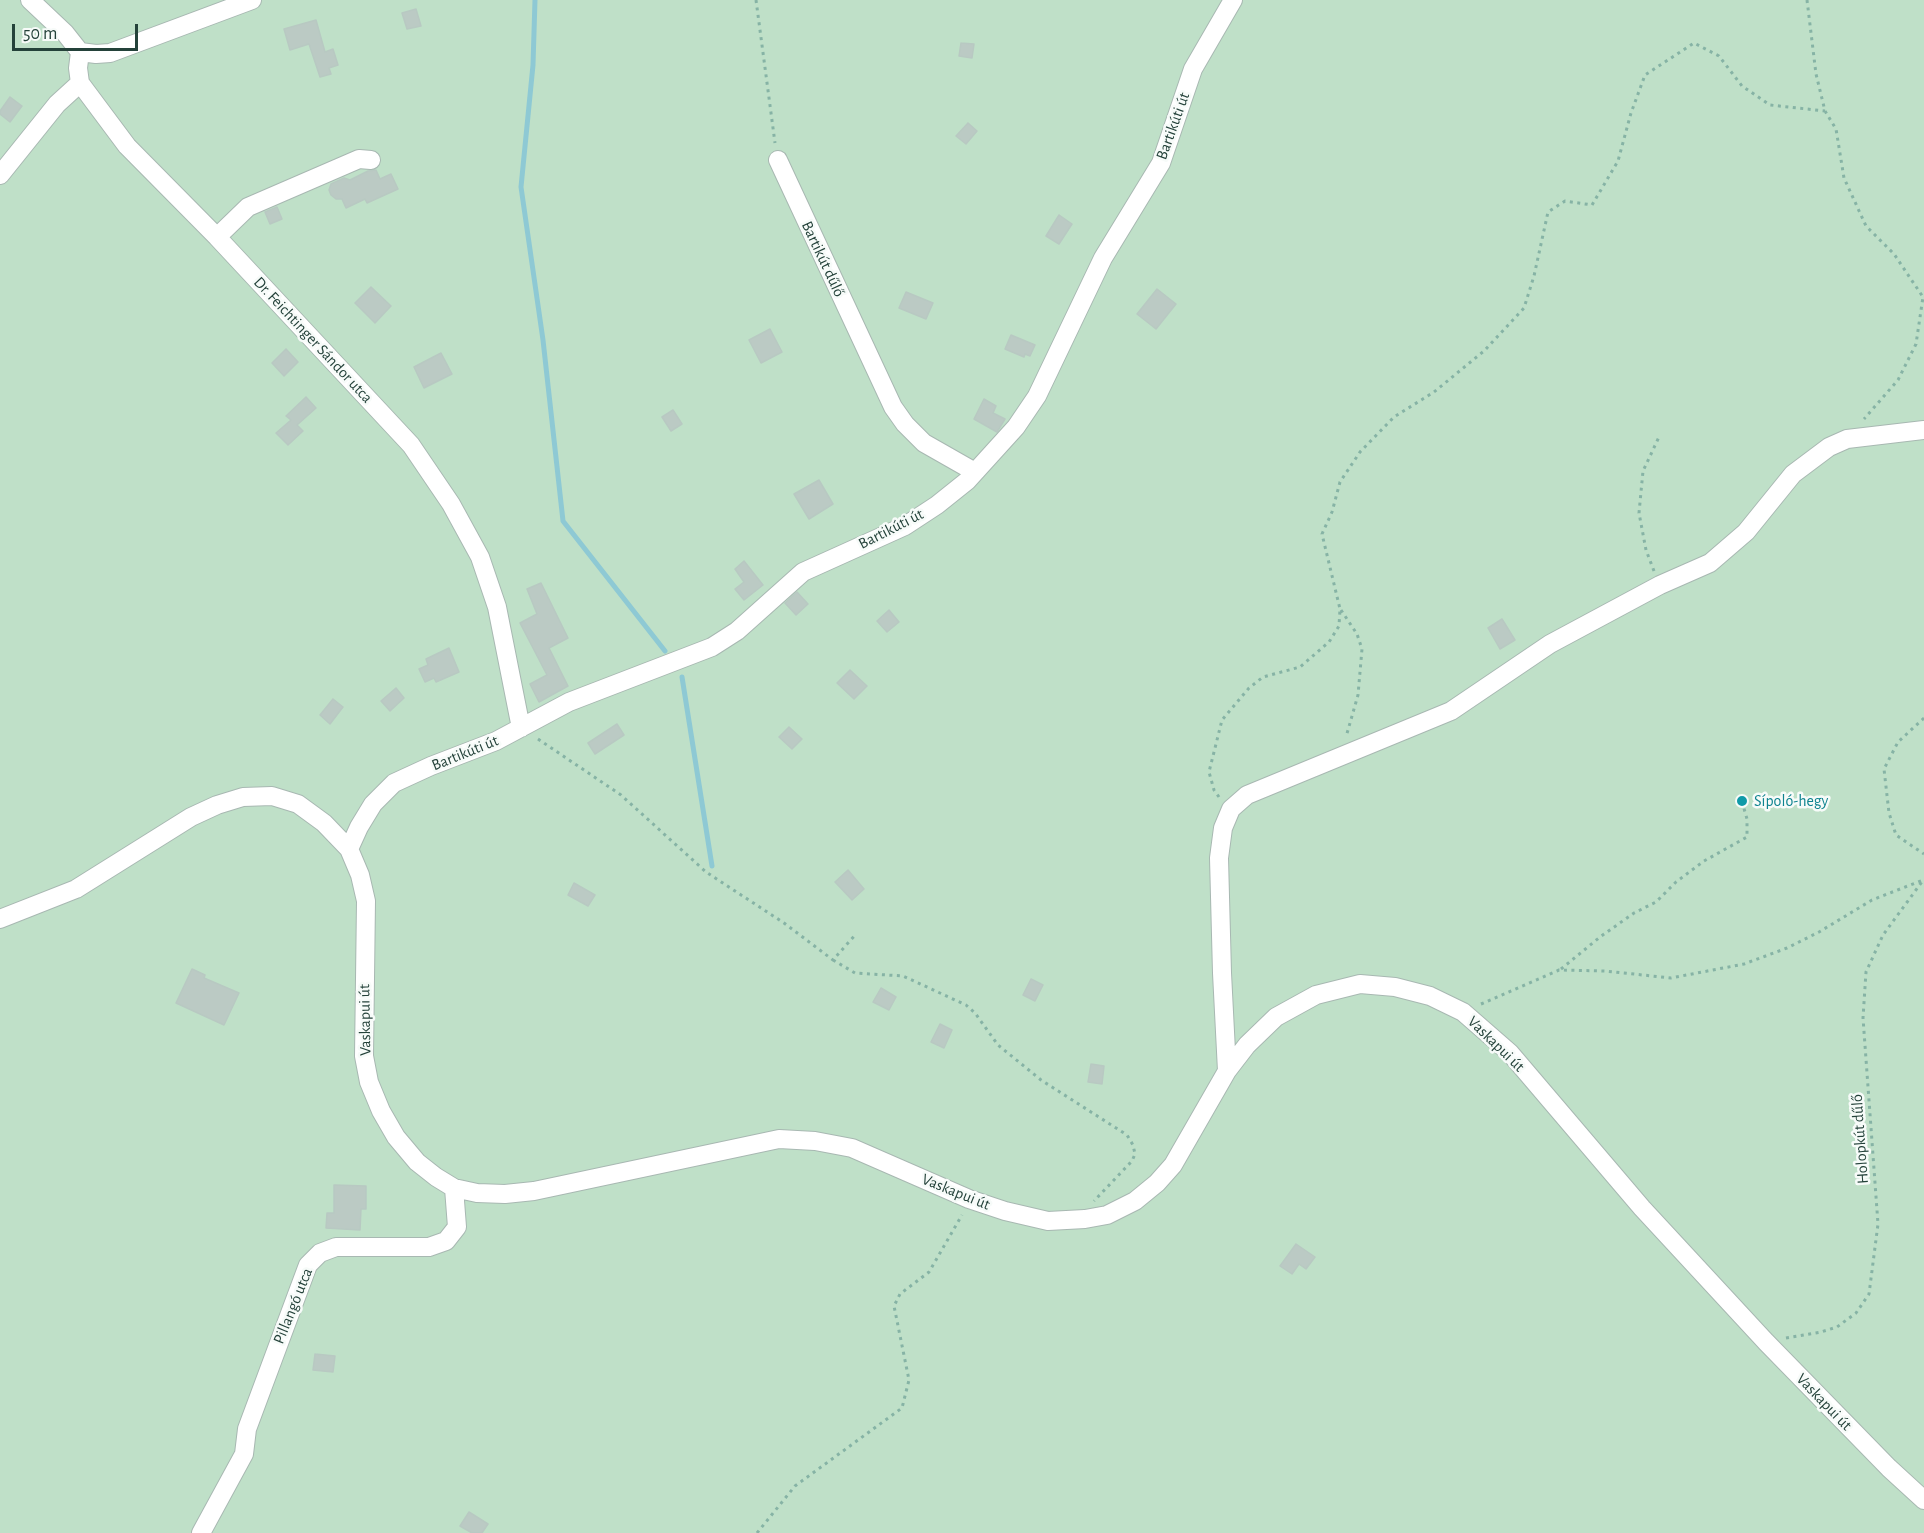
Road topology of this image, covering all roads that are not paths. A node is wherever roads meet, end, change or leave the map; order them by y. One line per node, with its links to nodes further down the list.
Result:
1 (30, 0): 4 (street)
2 (252, 0): 4 (street)
3 (1233, 0): 11 (street, Bartikúti út)
4 (80, 52): 5 (street)
5 (80, 83): 8 (street); 9 (street, Dr. Feichtinger Sándor utca)
6 (778, 159): 11 (street, Bartikút dűlő)
7 (371, 160): 9 (street)
8 (0, 175)
9 (217, 237): 12 (street, Dr. Feichtinger Sándor utca)
10 (1924, 430): 15 (street)
11 (975, 472): 12 (street, Bartikúti út)
12 (521, 728): 13 (street, Bartikúti út)
13 (349, 849): 14 (street, Vaskapui út); 16 (street, Vaskapui út)
14 (0, 919)
15 (1227, 1071): 16 (street, Vaskapui út); 17 (street, Vaskapui út)
16 (454, 1188): 18 (street, Pillangó utca)
17 (1924, 1500)
18 (201, 1533)

